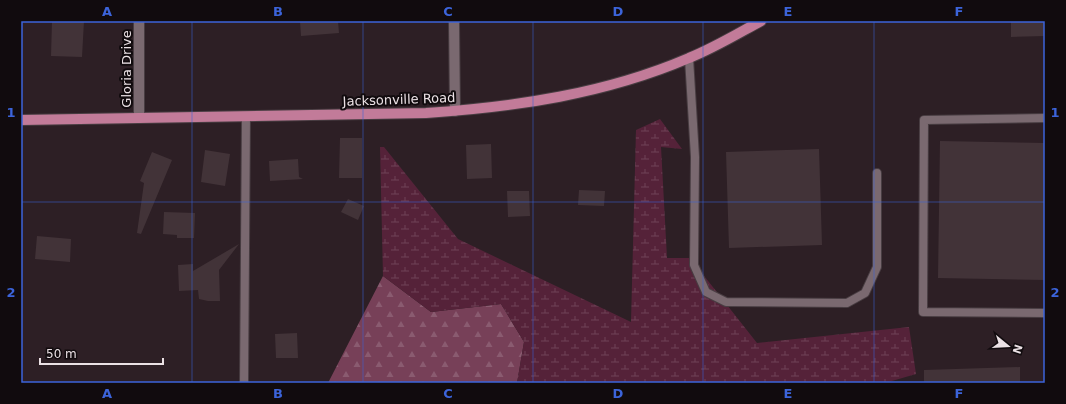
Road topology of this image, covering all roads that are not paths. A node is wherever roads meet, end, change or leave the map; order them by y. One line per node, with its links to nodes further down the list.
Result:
1 (139, 21): 7 (street, Gloria Drive)
2 (454, 21): 5 (street)
3 (761, 21): 4 (main road, Jacksonville Road)
4 (689, 58): 5 (main road, Jacksonville Road); 10 (lane)
5 (455, 111): 6 (main road, Jacksonville Road)
6 (246, 116): 7 (main road, Jacksonville Road); 12 (lane)
7 (139, 118): 9 (main road, Jacksonville Road)
8 (1045, 118): 11 (lane)
9 (21, 120)
10 (877, 173)
11 (1045, 313)
12 (244, 383)

